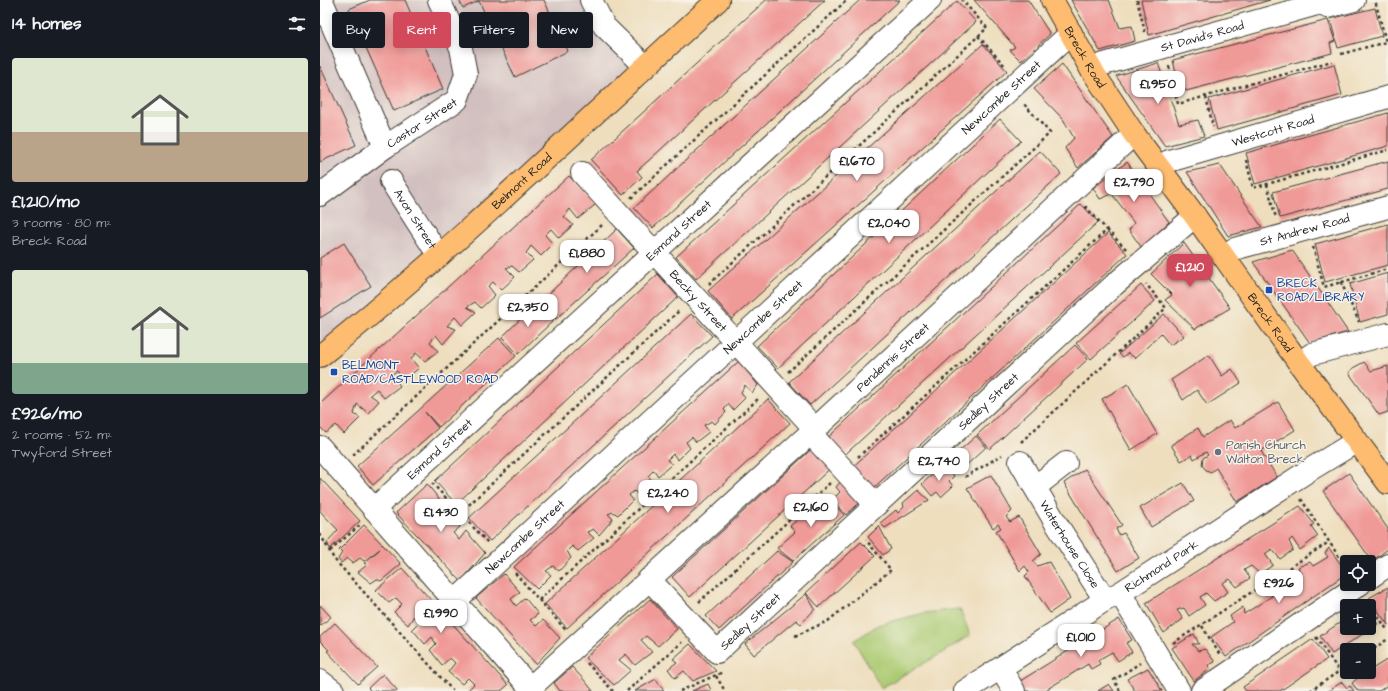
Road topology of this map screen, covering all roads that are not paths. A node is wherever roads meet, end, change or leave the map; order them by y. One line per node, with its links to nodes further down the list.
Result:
1 (439, 0): 13 (street, Castor Street)
2 (591, 0): 9 (street)
3 (718, 0): 9 (main road, Belmont Road)
4 (930, 0): 20 (street, Esmond Street)
5 (1052, 0): 8 (main road, Breck Road)
6 (1354, 0): 10 (street, St David's Road)
7 (322, 1): 13 (street)
8 (1071, 33): 10 (main road, Breck Road); 24 (street, Newcombe Street)
9 (645, 66): 21 (main road, Belmont Road)
10 (1091, 69): 12 (main road, Breck Road)
11 (1388, 97): 14 (street, Westcott Road)
12 (1134, 134): 14 (main road, Breck Road); 27 (street, Pendennis Street)
13 (386, 147): 17 (street, Castor Street)
14 (1159, 167): 19 (main road, Breck Road)
15 (582, 173): 20 (street, Becky Street)
16 (391, 181): 21 (street, Avon Street)
17 (320, 195)
18 (1388, 207): 22 (street, St Andrew Road)
19 (1195, 216): 22 (main road, Breck Road); 34 (street, Sedley Street)
20 (654, 253): 24 (street, Becky Street); 35 (street, Esmond Street)
21 (439, 256): 25 (main road, Belmont Road)
22 (1224, 257): 26 (main road, Breck Road)
23 (1388, 334): 26 (street)
24 (734, 343): 27 (street, Becky Street); 41 (street, Newcombe Street)
25 (320, 356)
26 (1299, 364): 28 (main road, Breck Road)
27 (812, 431): 34 (street, Becky Street); 38 (street, Pendennis Street)
28 (1357, 442): 32 (main road, Breck Road); 40 (street, Richmond Park)
29 (320, 447): 35 (street)
30 (1014, 454): 33 (street, Waterhouse Close)
31 (1066, 463): 33 (street, Waterhouse Close)
32 (1388, 483)
33 (1035, 487): 40 (street, Waterhouse Close)
34 (876, 505): 38 (street, Sedley Street)
35 (374, 510): 41 (street)
36 (1388, 565): 37 (street)
37 (1376, 571)
38 (649, 579): 44 (street, Pendennis Street)
39 (1344, 591): 49 (street)
40 (1113, 597): 42 (street, Richmond Park); 48 (street, Waterhouse Close)
41 (455, 601): 44 (street)
42 (1001, 669): 46 (street, Richmond Park); 47 (street)
43 (320, 681): 45 (street)
44 (531, 689)
45 (333, 691)
46 (965, 691)
47 (1014, 691)
48 (1179, 691)
49 (1202, 691)

